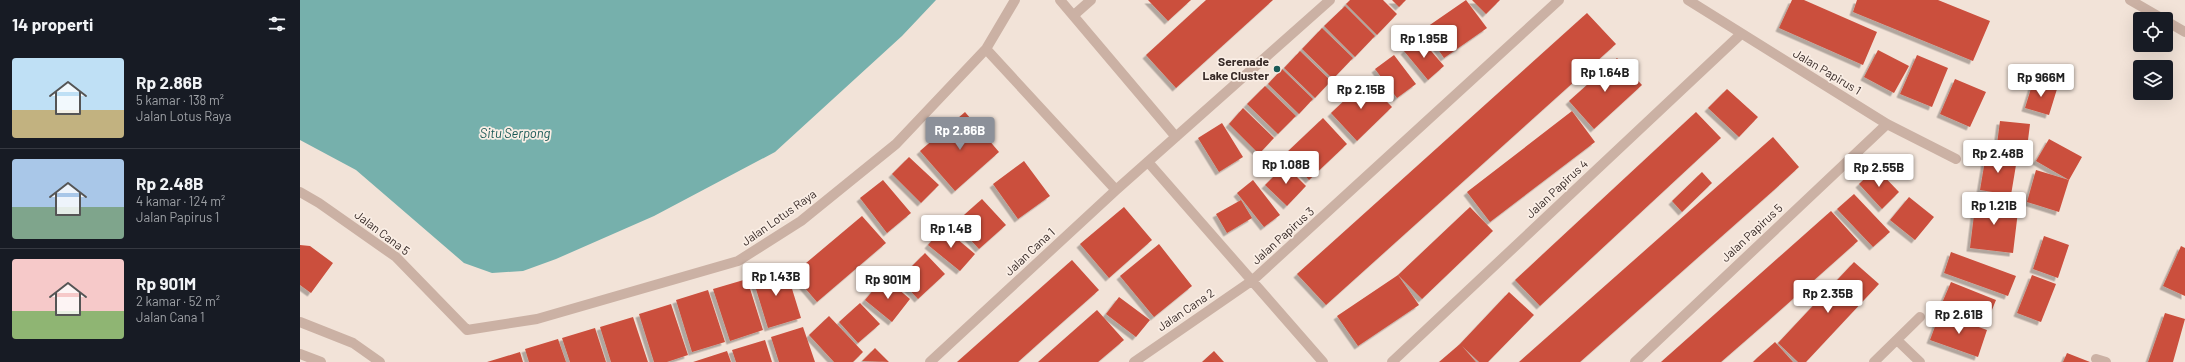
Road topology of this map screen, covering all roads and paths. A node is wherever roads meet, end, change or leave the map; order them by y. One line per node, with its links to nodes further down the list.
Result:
1 (1015, 0): 13 (street, Jalan Lotus Raya)
2 (1060, 0): 9 (street)
3 (1091, 0): 9 (street)
4 (1330, 0): 15 (street, Jalan Cana 1)
5 (1559, 0): 20 (street, Jalan Papirus 3)
6 (1688, 0): 12 (street, Jalan Papirus 1)
7 (2130, 0): 8 (street)
8 (2151, 12)
9 (1074, 15): 15 (street)
10 (2173, 25): 11 (street)
11 (2185, 32)
12 (1740, 34): 14 (street, Jalan Papirus 1); 31 (street, Jalan Papirus 4)
13 (986, 49): 18 (street); 21 (street, Jalan Lotus Raya)
14 (1887, 124): 16 (street, Jalan Papirus 1); 32 (street, Jalan Papirus 5)
15 (1176, 137): 17 (street, Jalan Cana 1)
16 (1956, 159)
17 (1148, 162): 18 (street, Jalan Cana 1); 20 (street)
18 (1116, 190): 28 (street, Jalan Cana 1)
19 (300, 192): 21 (street, Jalan Cana 5)
20 (1253, 280): 29 (street, Jalan Cana 2); 30 (street)
21 (441, 305)
22 (1920, 317): 24 (street)
23 (300, 322): 27 (street)
24 (1897, 340): 33 (street); 34 (street)
25 (300, 354): 26 (street)
26 (320, 362)
27 (380, 362)
28 (930, 362)
29 (1134, 362)
30 (1323, 362)
31 (1392, 362)
32 (1635, 362)
33 (1874, 362)
34 (1920, 362)

